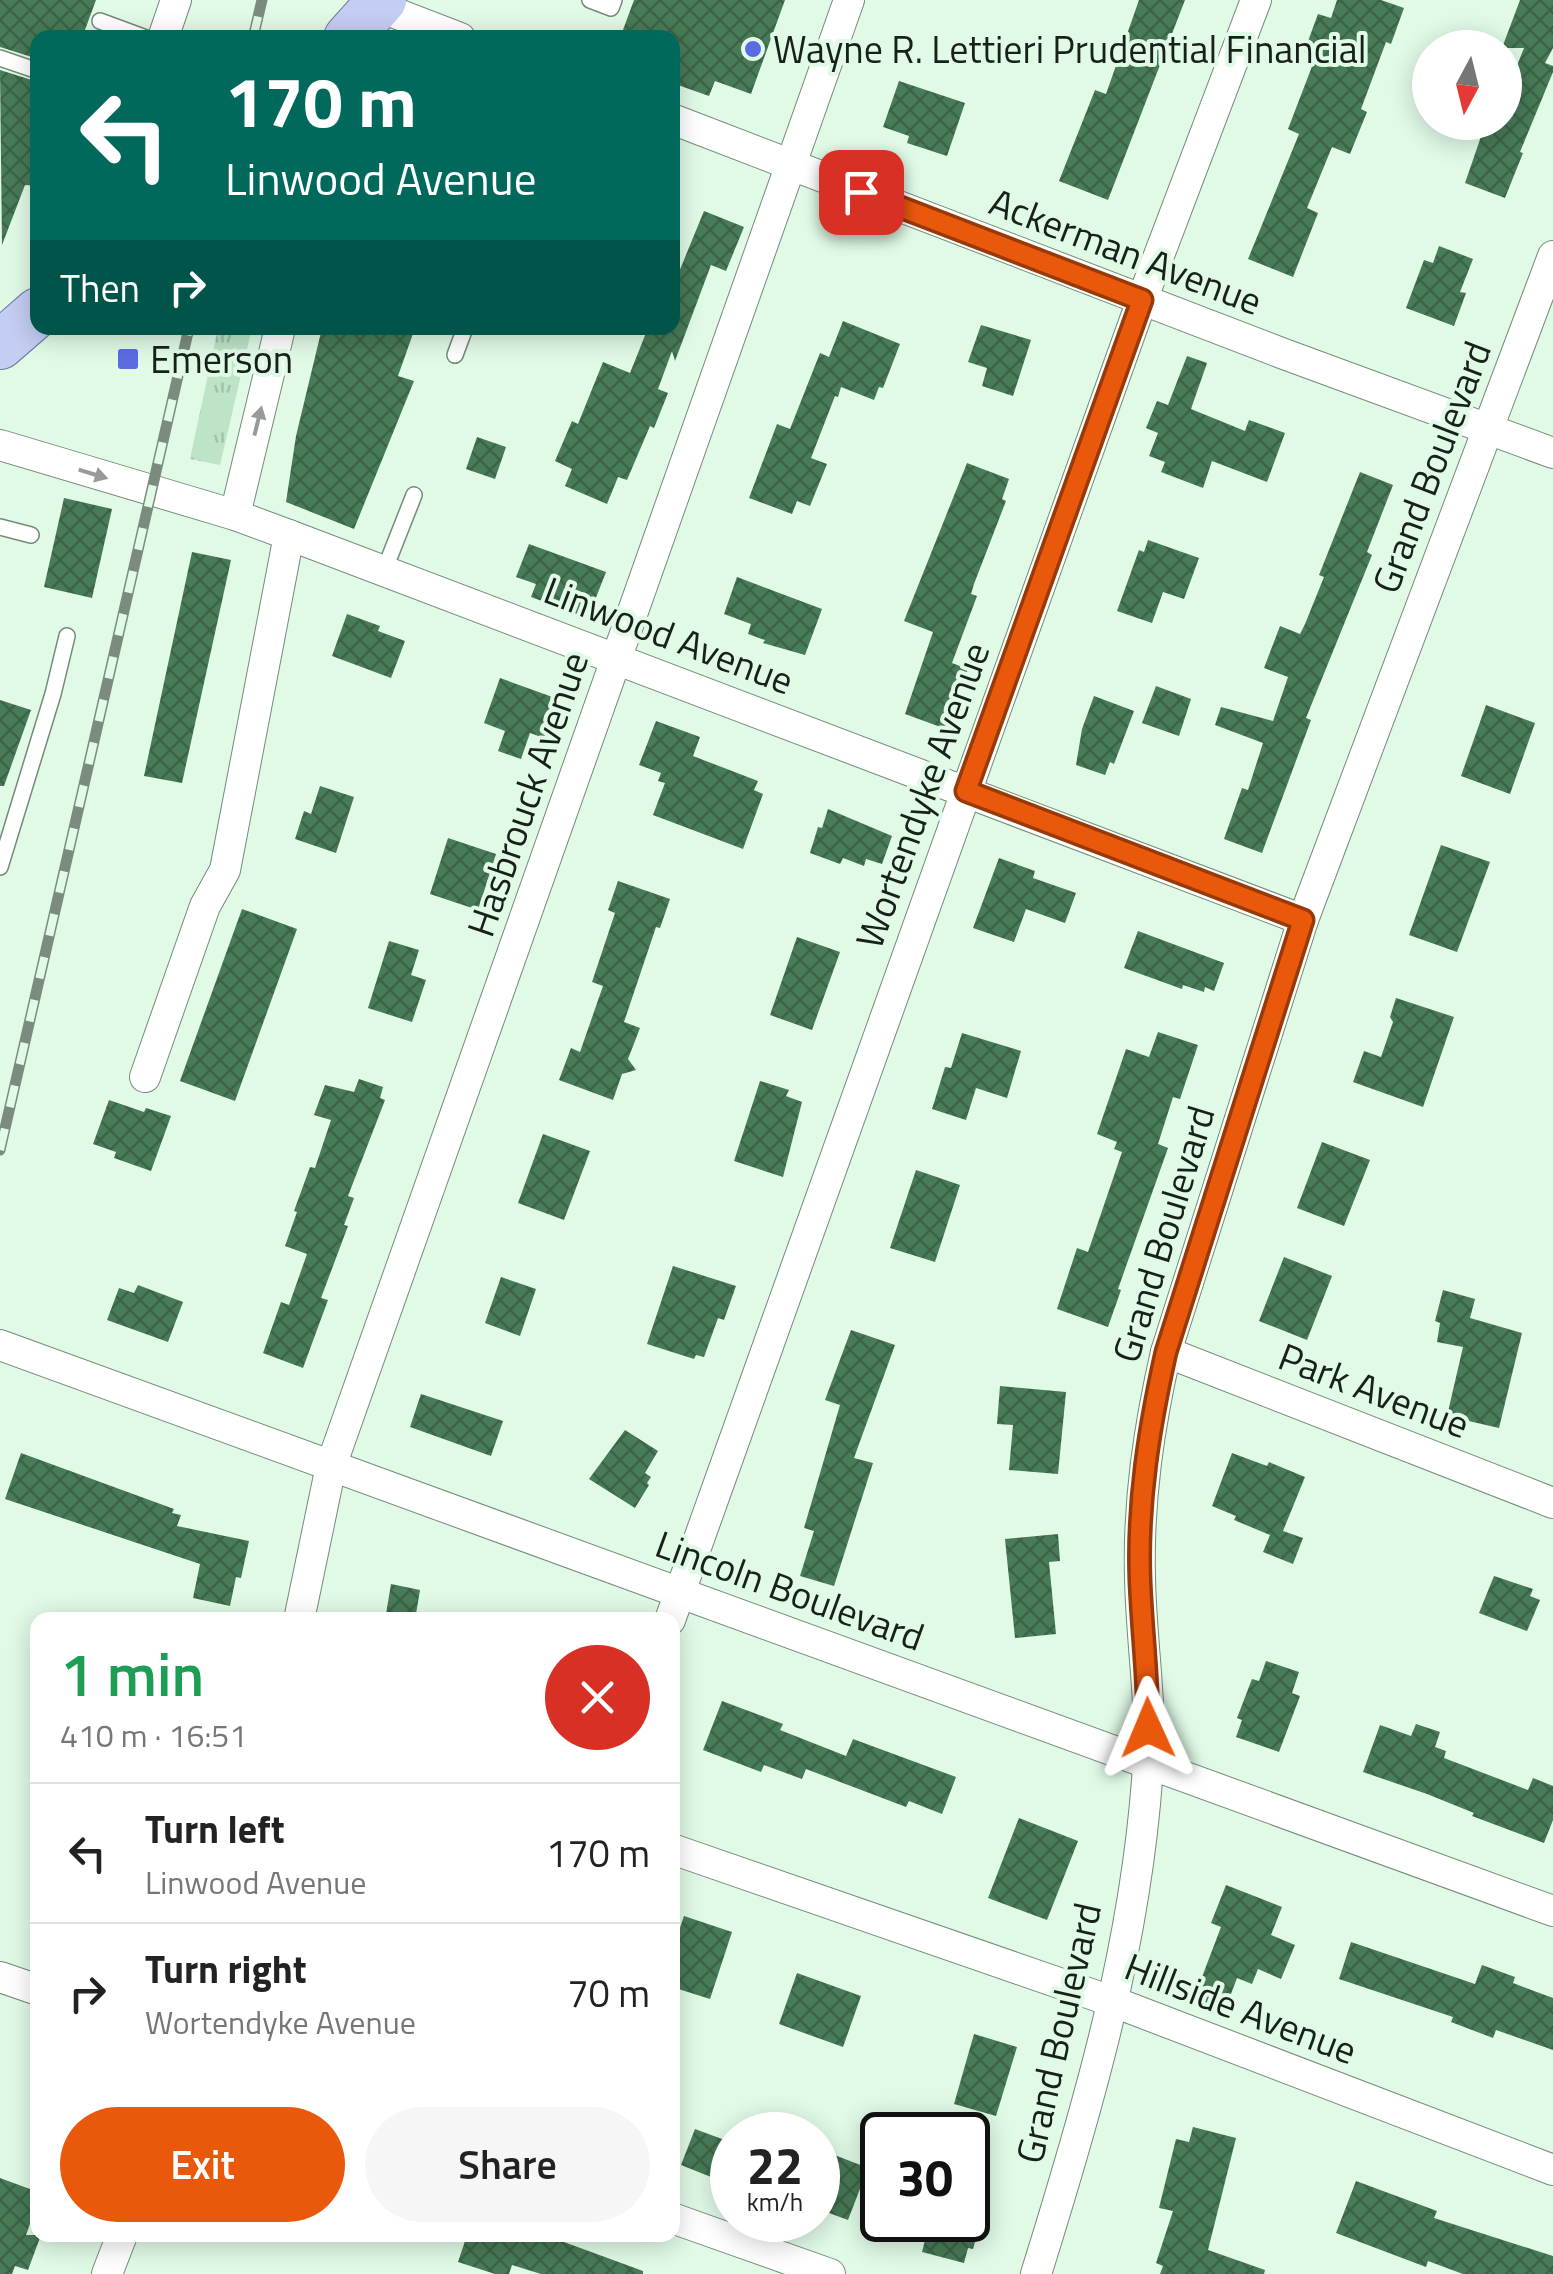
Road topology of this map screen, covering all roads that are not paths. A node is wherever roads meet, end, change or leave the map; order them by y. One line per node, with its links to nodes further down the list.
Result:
1 (176, 0): 9 (street)
2 (590, 0): 3 (lane)
3 (614, 0)
4 (849, 0): 14 (street, Hasbrouck Avenue)
5 (1256, 0): 16 (street, Wortendyke Avenue)
6 (369, 14): 10 (street)
7 (100, 21): 8 (lane)
8 (124, 30)
9 (166, 30)
10 (430, 30)
11 (0, 58): 12 (lane)
12 (30, 68)
13 (680, 122): 14 (street, Ackerman Avenue)
14 (791, 164): 16 (street, Ackerman Avenue); 32 (street, Hasbrouck Avenue)
15 (1553, 256): 22 (street, Grand Boulevard)
16 (1142, 300): 22 (street, Ackerman Avenue); 33 (street, Wortendyke Avenue)
17 (30, 319): 20 (main road)
18 (278, 335): 26 (street, one-way to 18)
19 (462, 335): 21 (lane)
20 (0, 345)
21 (455, 354)
22 (1489, 430): 24 (street, Ackerman Avenue); 35 (street, Grand Boulevard)
23 (0, 445): 26 (street, Linwood Avenue, one-way to 26)
24 (1553, 453)
25 (414, 495): 30 (lane)
26 (235, 515): 28 (street, Linwood Avenue)
27 (0, 526): 29 (lane)
28 (289, 534): 30 (street, Linwood Avenue); 36 (street)
29 (31, 535)
30 (384, 570): 32 (street, Linwood Avenue)
31 (66, 636): 34 (lane)
32 (618, 658): 33 (street, Linwood Avenue); 39 (street, Hasbrouck Avenue)
33 (966, 791): 35 (street, Linwood Avenue); 41 (street, Wortendyke Avenue)
34 (0, 867)
35 (1303, 920): 38 (street, Grand Boulevard)
36 (145, 1077)
37 (0, 1346): 39 (street, Lincoln Boulevard)
38 (1166, 1352): 40 (street, Park Avenue); 43 (street, Grand Boulevard)
39 (332, 1466): 41 (street, Lincoln Boulevard); 42 (street, Hasbrouck Avenue)
40 (1553, 1503)
41 (675, 1606): 43 (street, Lincoln Boulevard)
42 (302, 1612)
43 (1148, 1763): 45 (street, Lincoln Boulevard); 48 (street, Grand Boulevard)
44 (680, 1852): 48 (street, Hillside Avenue)
45 (1553, 1911)
46 (0, 1976): 47 (street)
47 (30, 1987)
48 (1114, 2002): 49 (street, Hillside Avenue); 54 (street, Grand Boulevard)
49 (1553, 2170)
50 (680, 2221): 53 (street)
51 (119, 2242): 52 (street)
52 (107, 2274)
53 (830, 2274)
54 (1036, 2274)

